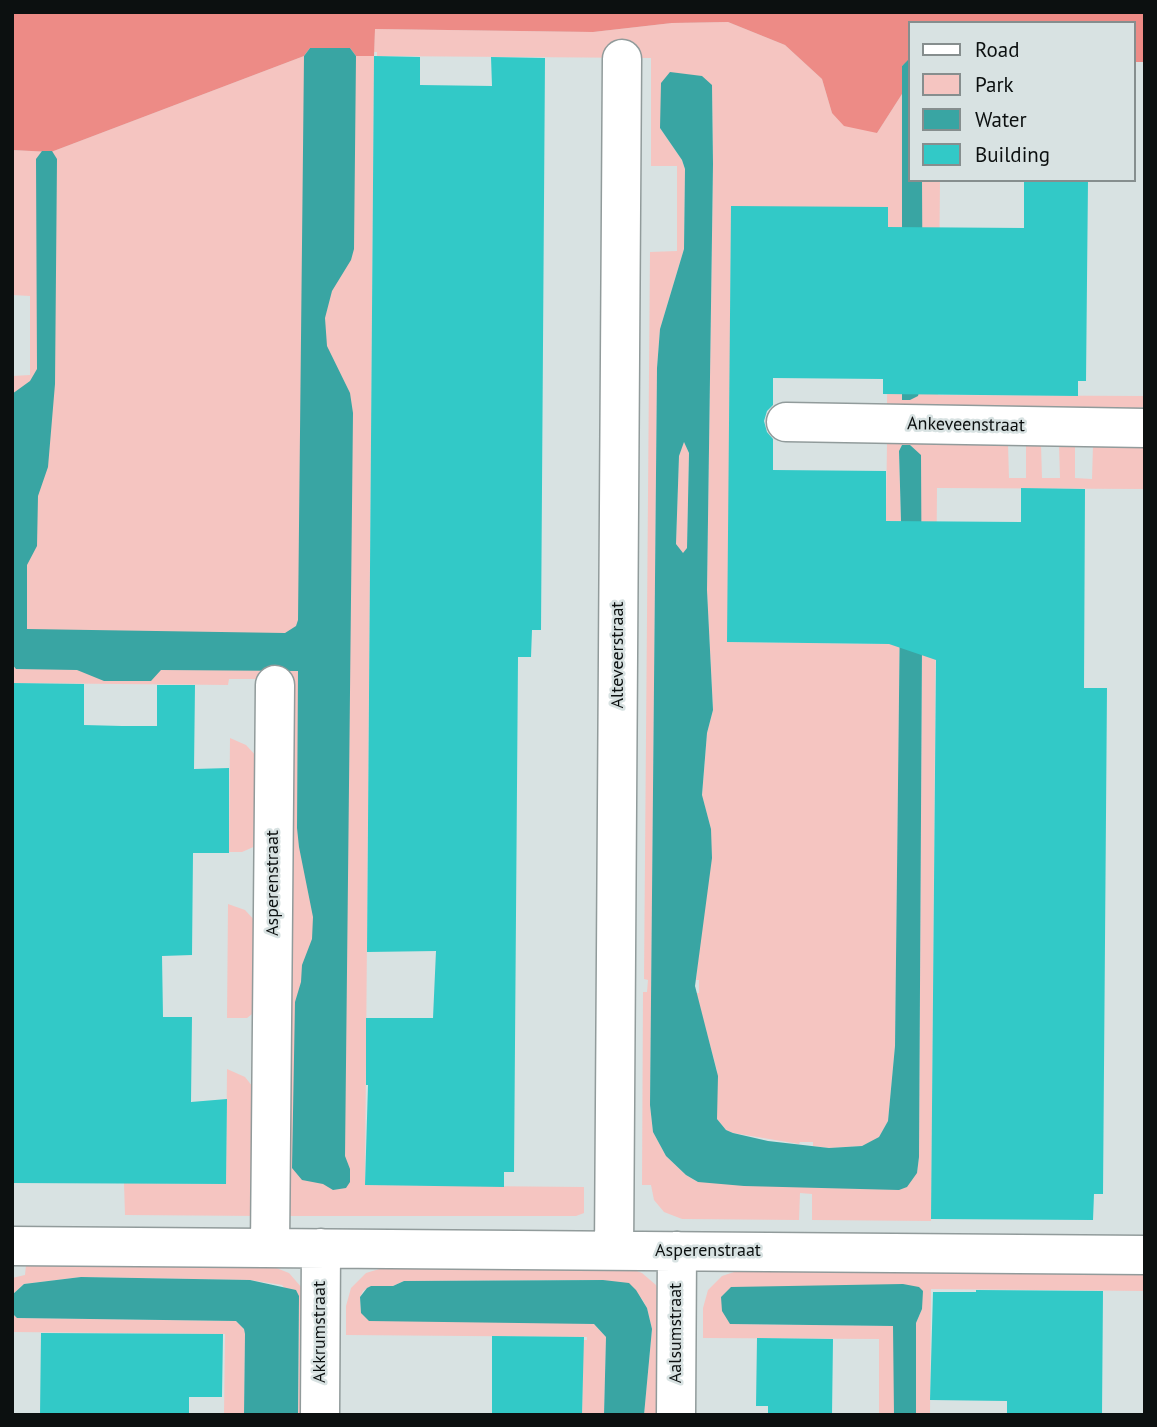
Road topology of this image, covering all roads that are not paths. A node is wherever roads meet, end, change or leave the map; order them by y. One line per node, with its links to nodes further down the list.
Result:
1 (622, 59): 8 (street, Alteveerstraat)
2 (786, 422): 3 (street, Ankeveenstraat)
3 (1145, 428)
4 (275, 685): 6 (street, Asperenstraat)
5 (12, 1246): 6 (street, Asperenstraat)
6 (270, 1248): 7 (street, Asperenstraat)
7 (321, 1248): 8 (street, Asperenstraat); 11 (street, Akkrumstraat)
8 (614, 1251): 9 (street, Asperenstraat)
9 (677, 1251): 10 (street, Asperenstraat); 12 (street, Aalsumstraat)
10 (1145, 1255)
11 (320, 1415)
12 (676, 1415)

